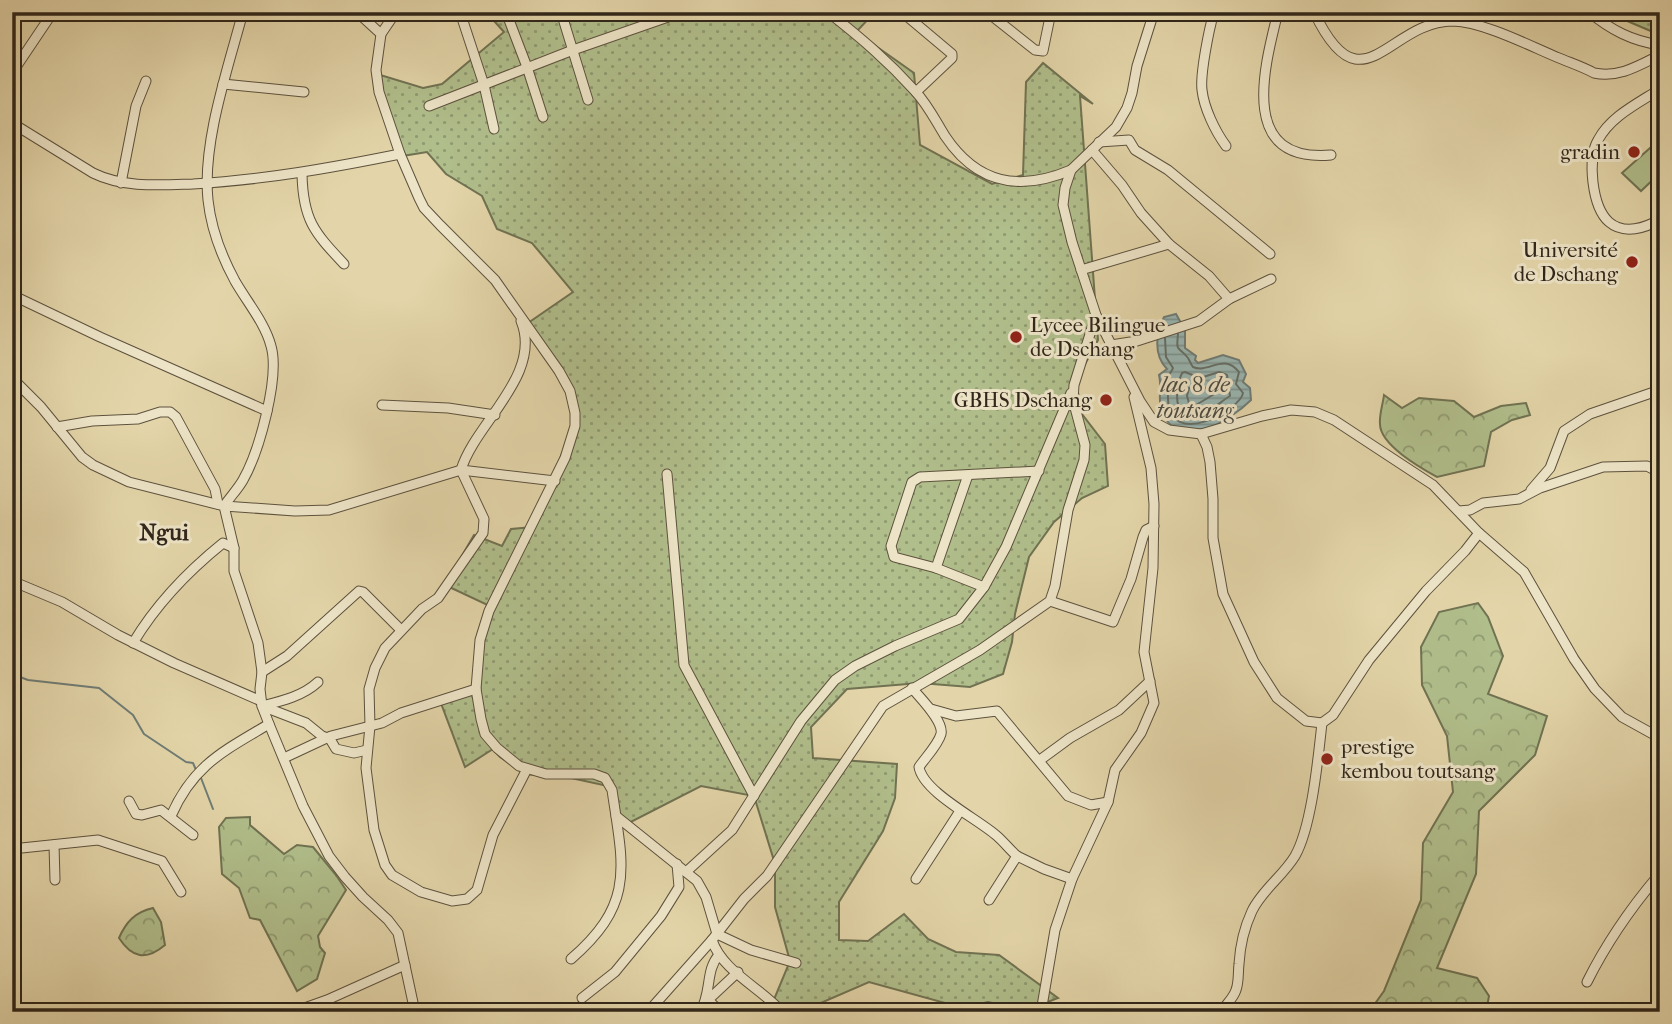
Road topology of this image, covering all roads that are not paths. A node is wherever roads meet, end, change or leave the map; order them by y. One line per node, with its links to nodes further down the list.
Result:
1 (53, 12): 23 (street)
2 (243, 12): 25 (street)
3 (357, 12): 18 (street)
4 (396, 12): 18 (street)
5 (460, 12): 26 (street)
6 (506, 12): 22 (street)
7 (561, 12): 20 (street)
8 (667, 12): 20 (street)
9 (828, 12): 29 (street)
10 (902, 12): 29 (street)
11 (987, 12): 12 (street)
12 (1051, 12)
13 (1154, 12): 35 (street)
14 (1214, 12): 36 (street)
15 (1278, 12): 38 (street)
16 (1314, 12): 21 (street)
17 (1589, 12): 19 (street)
18 (381, 34): 37 (street)
19 (1660, 46)
20 (573, 50): 22 (street); 30 (street)
21 (1660, 55)
22 (527, 67): 26 (street); 32 (street)
23 (12, 73)
24 (146, 80): 41 (street)
25 (223, 84): 28 (street); 42 (street)
26 (484, 85): 31 (street); 34 (street)
27 (1660, 89): 43 (street)
28 (304, 92)
29 (916, 92): 39 (street)
30 (588, 100)
31 (429, 106)
32 (542, 117)
33 (12, 123): 41 (street)
34 (494, 129)
35 (1095, 146): 39 (street); 44 (street); 45 (street)
36 (1226, 146)
37 (400, 154): 40 (street); 51 (street)
38 (1331, 155)
39 (1071, 170): 47 (street)
40 (302, 174): 42 (street); 46 (street)
41 (121, 183): 42 (street)
42 (208, 183): 59 (street)
43 (1660, 219)
44 (1169, 244): 47 (street); 50 (street)
45 (1270, 254)
46 (344, 264)
47 (1081, 270): 52 (street)
48 (1271, 279): 50 (street)
49 (12, 295): 59 (street)
50 (1229, 299): 53 (street)
51 (517, 312): 60 (street); 68 (street)
52 (1096, 315): 53 (street); 57 (street)
53 (1111, 345): 54 (street)
54 (1128, 375): 62 (street); 72 (street)
55 (12, 378): 61 (street)
56 (1660, 384): 69 (street)
57 (1074, 385): 64 (street); 78 (street)
58 (382, 405): 60 (street)
59 (267, 411): 70 (street)
60 (495, 415): 63 (street)
61 (57, 427): 70 (street); 70 (street)
62 (1200, 434): 71 (street); 88 (street)
63 (461, 470): 68 (street); 70 (street); 79 (street)
64 (1039, 471): 67 (street); 77 (street)
65 (667, 474): 97 (street)
66 (1660, 474): 69 (street)
67 (968, 475): 75 (street); 75 (street)
68 (555, 481): 85 (street)
69 (1528, 493): 71 (street)
70 (221, 505): 74 (street)
71 (1459, 511): 73 (street)
72 (1154, 526): 78 (street); 82 (street)
73 (1479, 533): 88 (street); 92 (street)
74 (234, 548): 80 (street); 81 (street)
75 (936, 568): 77 (street)
76 (12, 581): 80 (street)
77 (984, 587): 97 (street)
78 (1050, 601): 84 (street)
79 (401, 630): 81 (street); 90 (street)
80 (134, 643): 86 (street)
81 (262, 672): 86 (street)
82 (1150, 681): 95 (street); 99 (street)
83 (318, 682): 86 (street)
84 (912, 688): 87 (street); 116 (street)
85 (476, 689): 90 (street); 96 (street)
86 (262, 706): 89 (street); 91 (street)
87 (931, 709): 95 (street); 100 (street)
88 (1322, 723): 132 (street)
89 (269, 724): 94 (street); 101 (street)
90 (370, 726): 91 (street); 93 (street)
91 (326, 738): 93 (street); 94 (street)
92 (1660, 738)
93 (367, 750): 96 (street)
94 (284, 758): 120 (street)
95 (1040, 761): 99 (street)
96 (527, 769): 102 (street)
97 (754, 796): 109 (street)
98 (130, 801): 101 (street)
99 (1108, 802): 111 (street)
100 (960, 811): 107 (street); 112 (street)
101 (171, 816): 104 (street)
102 (615, 816): 108 (street); 118 (street)
103 (1660, 834): 110 (street)
104 (193, 835)
105 (54, 845): 106 (street); 113 (street); 114 (street)
106 (12, 849)
107 (1017, 856): 111 (street); 115 (street)
108 (677, 864): 109 (street); 123 (street)
109 (685, 872): 116 (street)
110 (1659, 875): 122 (street)
111 (1072, 878): 131 (street)
112 (916, 879)
113 (55, 880)
114 (181, 892)
115 (989, 900)
116 (715, 937): 117 (street); 119 (street); 127 (street)
117 (719, 955): 121 (street); 124 (street)
118 (571, 959)
119 (796, 963)
120 (405, 965): 125 (street); 126 (street)
121 (738, 972): 124 (street); 130 (street)
122 (1587, 982)
123 (582, 998)
124 (708, 1000): 128 (street); 129 (street)
125 (299, 1010)
126 (415, 1012)
127 (648, 1012)
128 (700, 1012)
129 (720, 1012)
130 (782, 1012)
131 (1041, 1012)
132 (1221, 1012)

